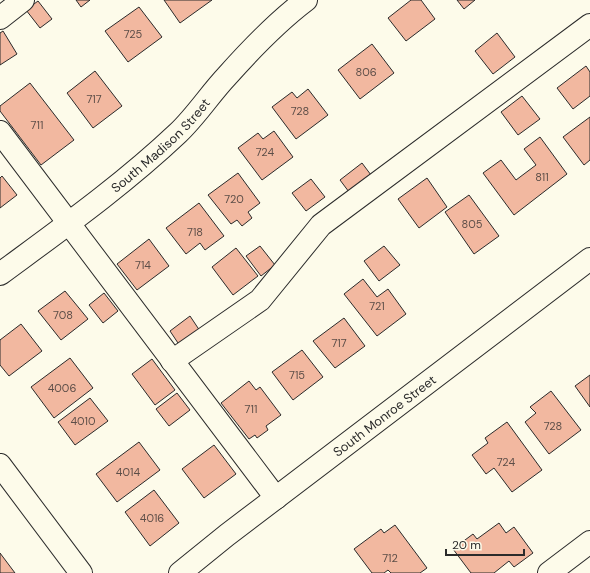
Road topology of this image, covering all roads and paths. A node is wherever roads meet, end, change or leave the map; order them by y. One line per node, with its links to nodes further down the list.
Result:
1 (23, 0): 3 (street)
2 (306, 0): 6 (street, South Madison Street)
3 (0, 18)
4 (590, 25): 9 (street)
5 (0, 132): 6 (street)
6 (69, 224): 8 (street, South Madison Street); 9 (street)
7 (590, 259): 11 (street, South Monroe Street)
8 (0, 274)
9 (172, 361): 11 (street)
10 (0, 465): 13 (street)
11 (276, 498): 14 (street, South Monroe Street)
12 (590, 542): 15 (street)
13 (81, 573)
14 (180, 573)
15 (549, 573)

